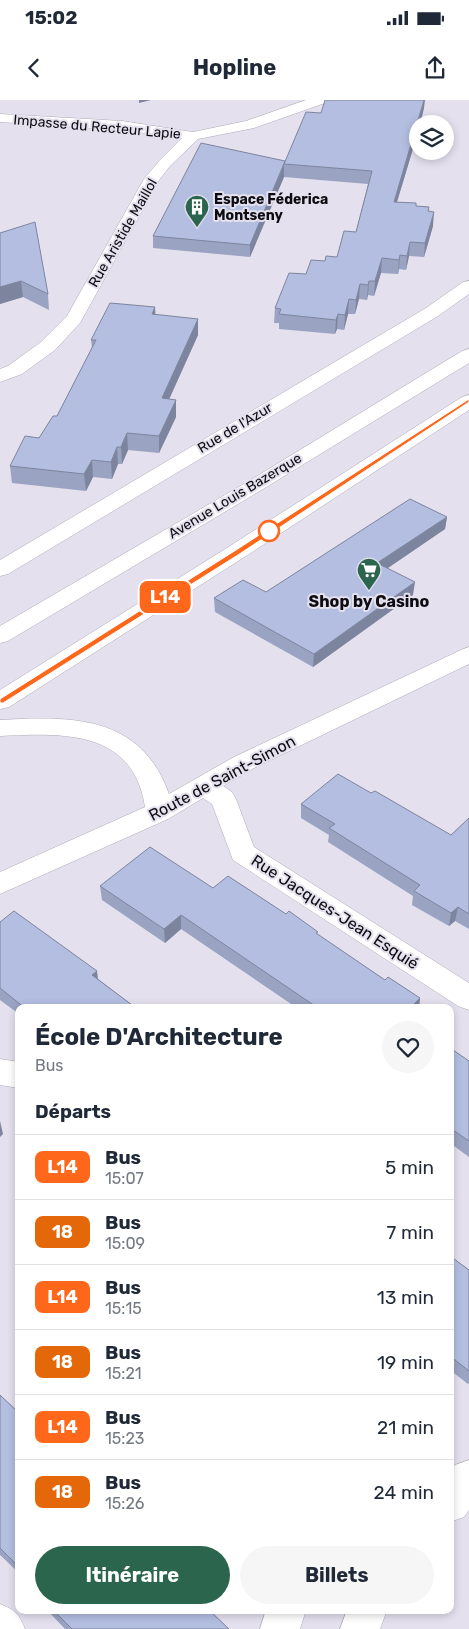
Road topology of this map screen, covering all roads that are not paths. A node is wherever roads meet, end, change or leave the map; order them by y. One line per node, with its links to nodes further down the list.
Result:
1 (320, 100): 3 (street)
2 (0, 118): 3 (street, Impasse du Recteur Lapie)
3 (193, 136): 6 (street, Rue Aristide Maillol)
4 (469, 286): 8 (street, Rue de l'Azur)
5 (469, 355): 9 (street, Avenue Louis Bazerque)
6 (0, 376)
7 (469, 401): 11 (street)
8 (0, 569)
9 (0, 636)
10 (469, 655): 13 (street, Route de Saint-Simon)
11 (0, 701)
12 (0, 728): 14 (street)
13 (204, 786): 14 (street, Route de Saint-Simon); 16 (street, Rue Jacques-Jean Esquié)
14 (160, 812): 15 (street, Route de Saint-Simon)
15 (0, 884)
16 (469, 998)
17 (0, 1072): 18 (street)
18 (15, 1074)
19 (469, 1479): 20 (street)
20 (454, 1498)
21 (285, 1614): 25 (street)
22 (366, 1614): 26 (street)
23 (0, 1624): 24 (street)
24 (5, 1629)
25 (280, 1629)
26 (360, 1629)

